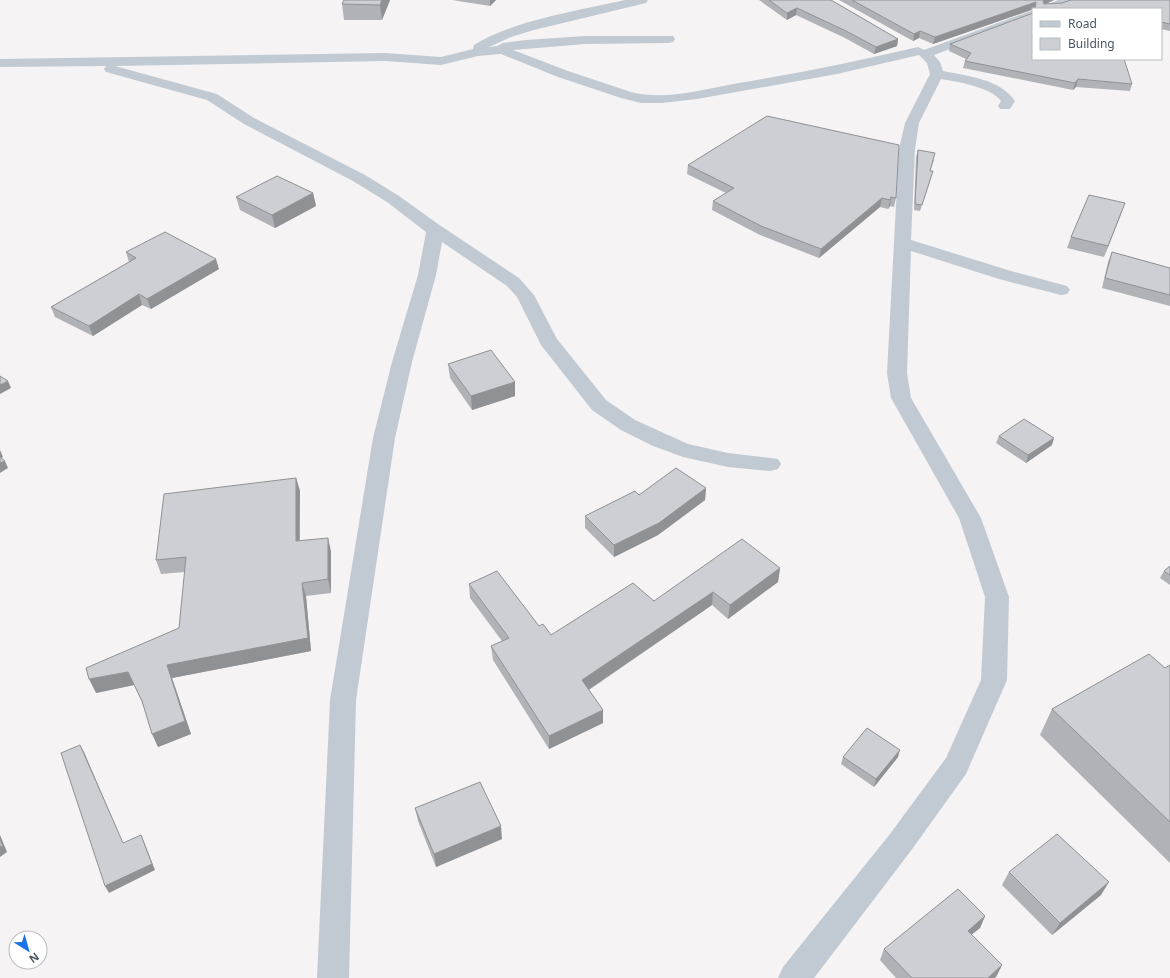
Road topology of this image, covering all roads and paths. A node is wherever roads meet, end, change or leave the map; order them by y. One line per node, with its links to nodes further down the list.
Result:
1 (642, 0): 8 (street)
2 (1069, 0): 3 (street)
3 (1050, 8)
4 (1032, 14): 9 (street)
5 (668, 39): 7 (street)
6 (899, 40): 9 (street)
7 (496, 50): 8 (street); 9 (street)
8 (478, 52): 10 (street)
9 (922, 53): 12 (street)
10 (86, 62): 11 (street); 14 (street)
11 (0, 63)
12 (937, 74): 13 (street); 15 (street)
13 (1005, 106)
14 (435, 231): 17 (street); 18 (street)
15 (903, 243): 16 (street); 19 (street)
16 (1061, 290)
17 (770, 464)
18 (333, 978)
19 (794, 978)

